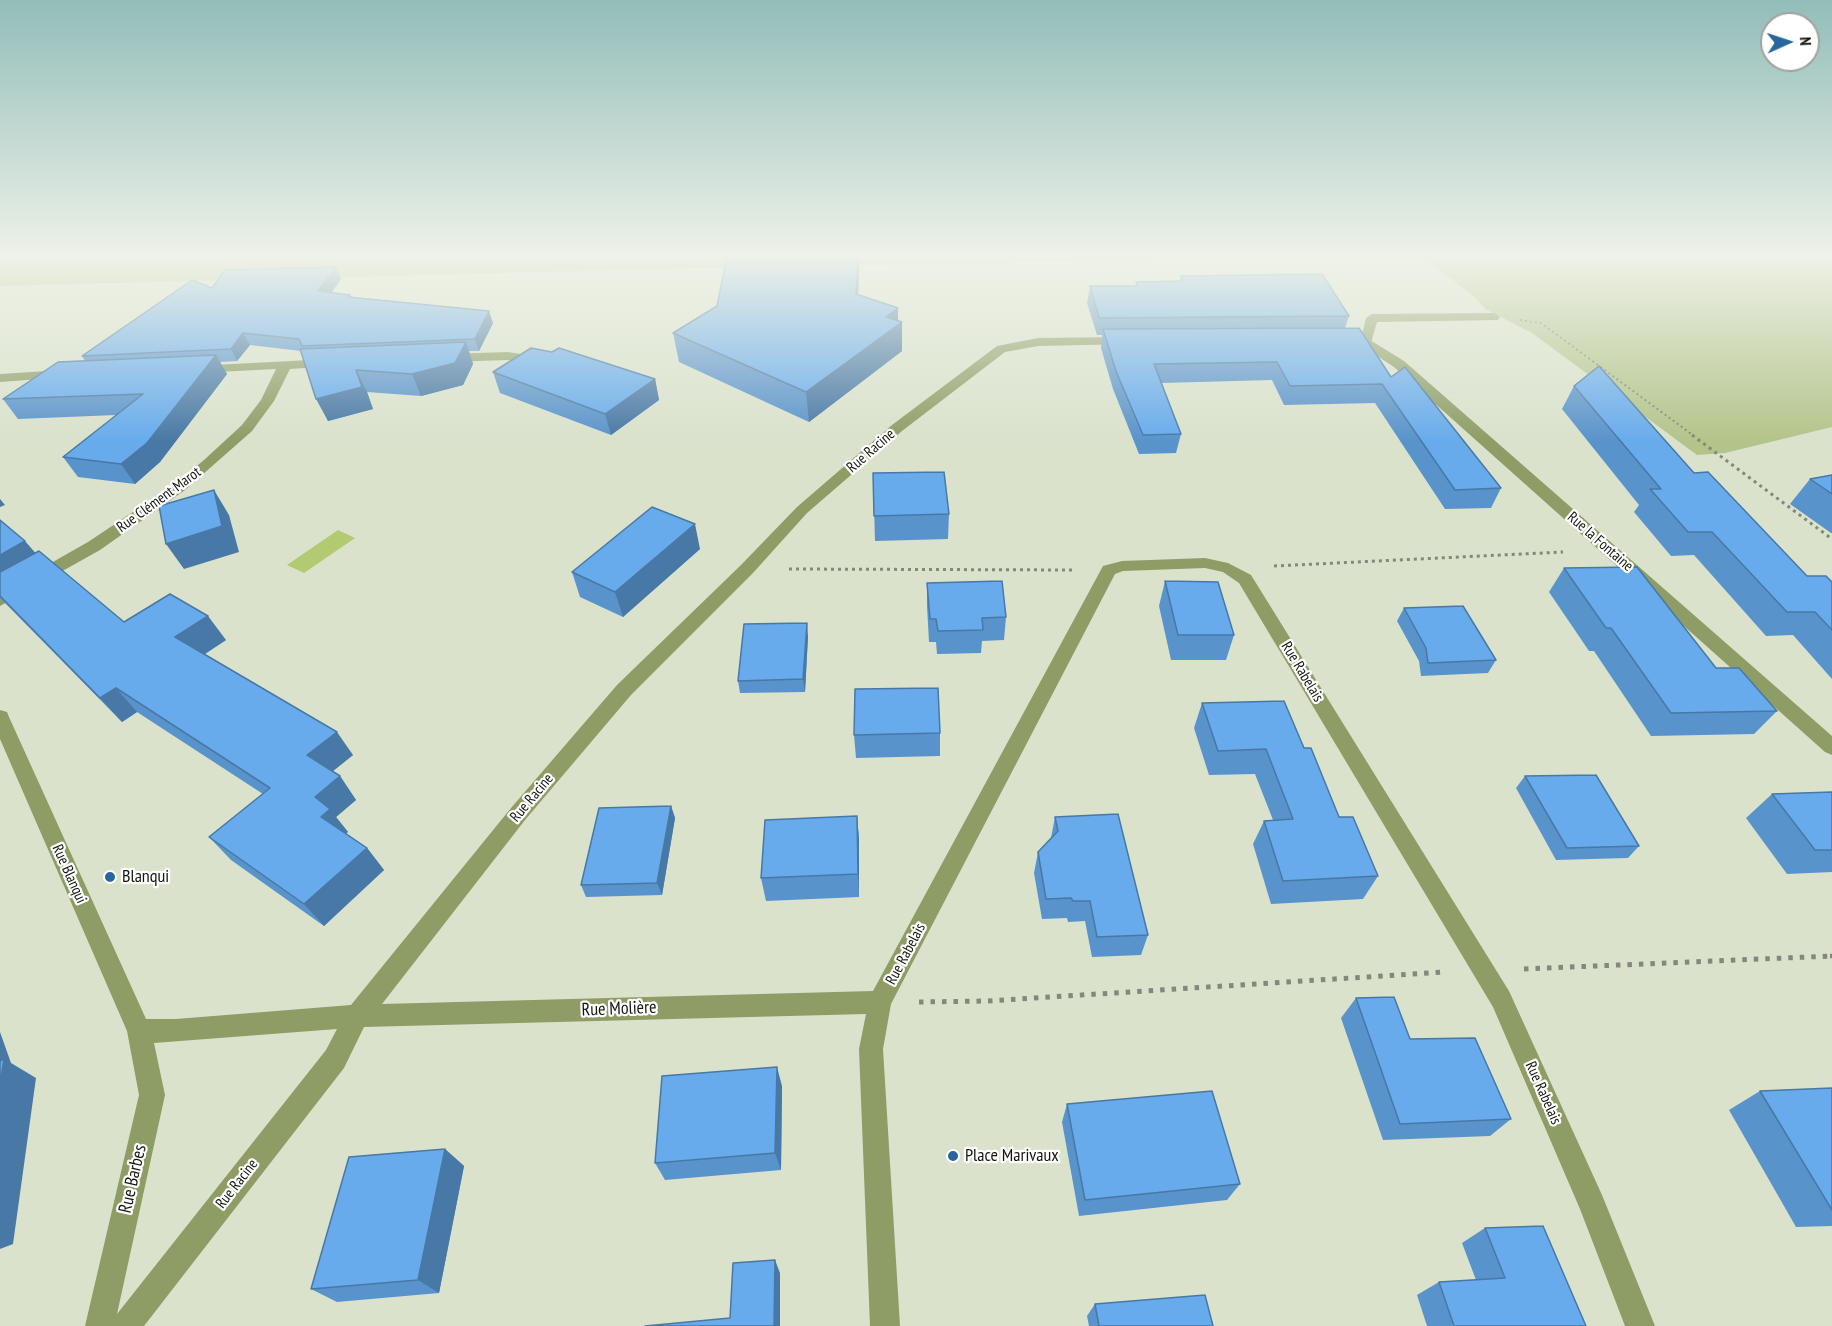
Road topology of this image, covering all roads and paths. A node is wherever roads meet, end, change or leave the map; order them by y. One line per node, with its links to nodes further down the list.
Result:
1 (1387, 318): 5 (street)
2 (1501, 318): 13 (path)
3 (1333, 339): 5 (street)
4 (1144, 340): 16 (street, Rue Racine)
5 (1365, 343): 14 (street, Rue la Fontaine)
6 (435, 359): 8 (street)
7 (343, 362): 9 (street)
8 (550, 364)
9 (285, 365): 10 (street); 18 (street, Rue Clément Marot)
10 (190, 369)
11 (82, 374): 12 (street)
12 (5, 377)
13 (1832, 539)
14 (1609, 550): 15 (path); 20 (street, Rue la Fontaine)
15 (1228, 568): 17 (street); 22 (street, Rue Rabelais)
16 (747, 569): 17 (path); 24 (street, Rue Racine)
17 (1109, 570): 23 (street, Rue Rabelais)
18 (0, 600)
19 (0, 717): 25 (street, Rue Blanqui)
20 (1832, 747)
21 (1832, 956): 22 (path)
22 (1483, 970): 23 (path); 29 (street, Rue Rabelais)
23 (880, 1002): 24 (street, Rue Molière); 28 (street)
24 (357, 1016): 25 (street, Rue Molière); 27 (street, Rue Racine)
25 (139, 1031): 26 (street, Rue Barbes)
26 (100, 1326)
27 (126, 1326)
28 (885, 1326)
29 (1640, 1326)

